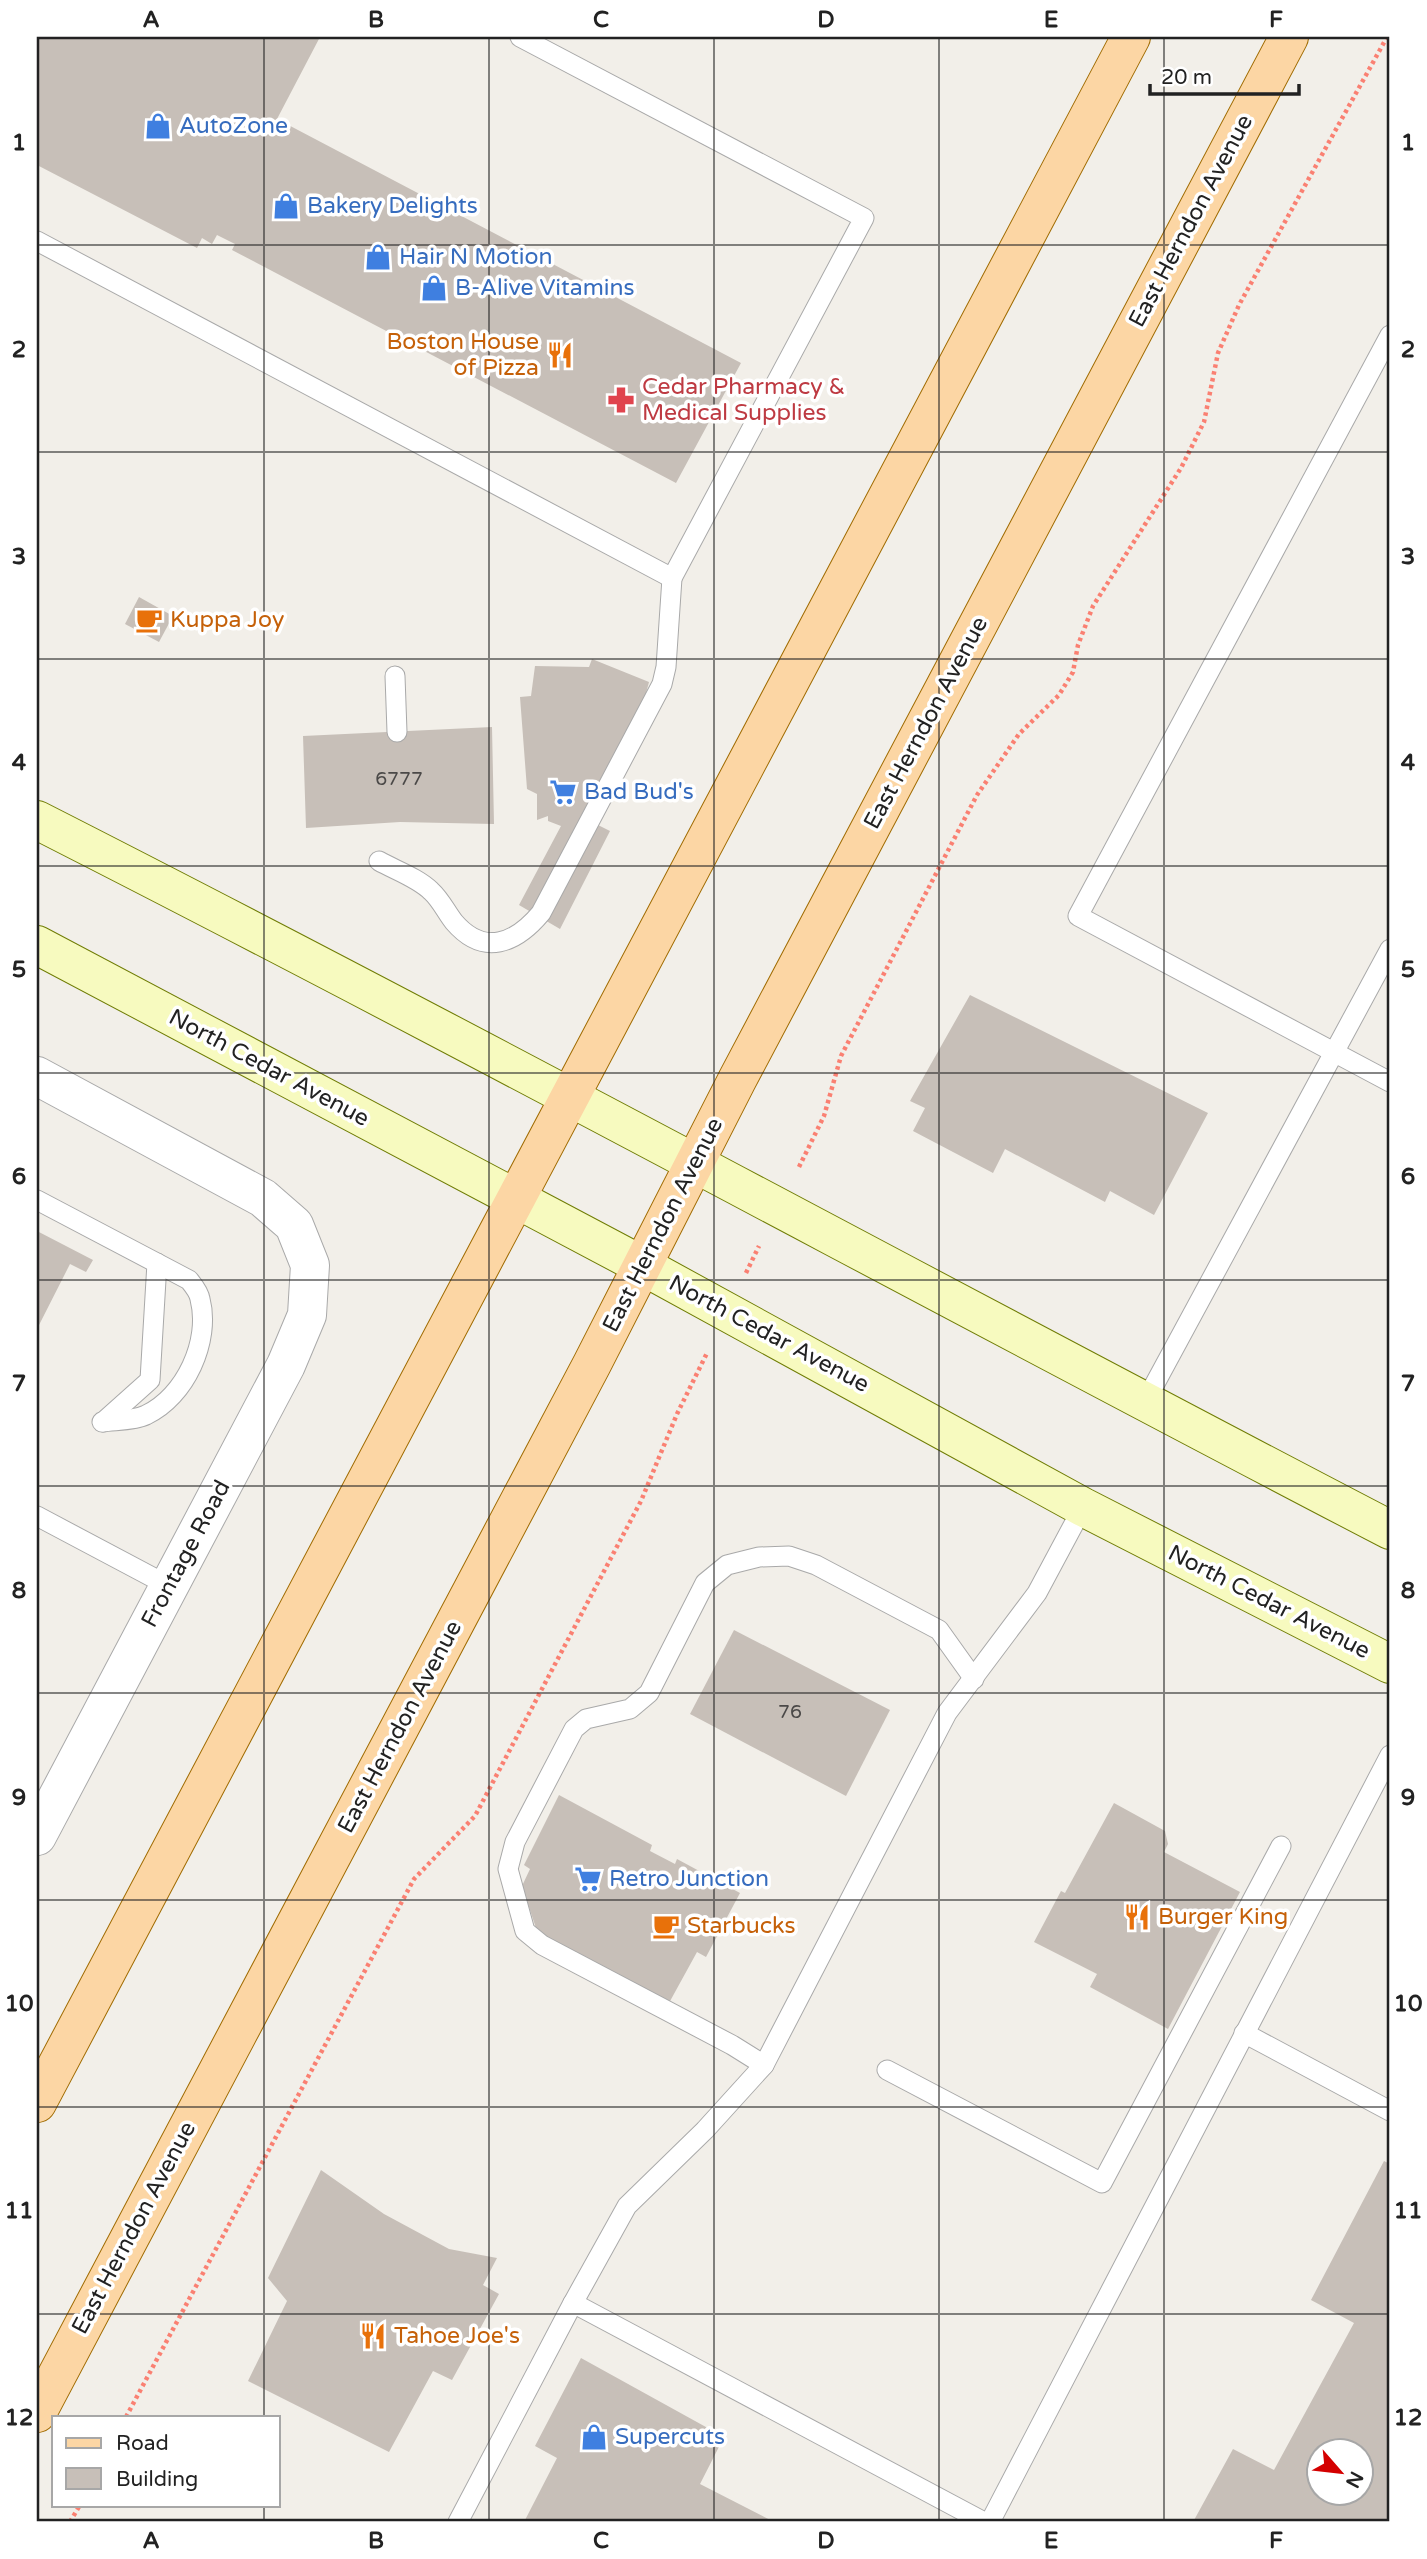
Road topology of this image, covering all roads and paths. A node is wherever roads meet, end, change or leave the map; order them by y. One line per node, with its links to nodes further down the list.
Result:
1 (520, 37): 7 (lane)
2 (1130, 37): 17 (main road)
3 (1289, 37): 18 (main road, East Herndon Avenue)
4 (1387, 37): 21 (path)
5 (37, 241): 7 (lane)
6 (1390, 335): 14 (lane)
7 (672, 578): 11 (lane)
8 (394, 676): 9 (lane)
9 (397, 732)
10 (37, 820): 17 (main road)
11 (379, 861)
12 (37, 945): 19 (main road, North Cedar Avenue)
13 (1390, 949): 14 (lane)
14 (1334, 1052): 16 (lane); 25 (lane)
15 (37, 1076): 29 (street, Frontage Road)
16 (1390, 1082)
17 (570, 1096): 18 (main road); 19 (main road)
18 (696, 1163): 21 (main road); 23 (main road, East Herndon Avenue)
19 (516, 1198): 23 (main road, North Cedar Avenue); 38 (main road)
20 (37, 1200): 22 (lane)
21 (778, 1207): 24 (path); 25 (main road)
22 (157, 1263): 22 (lane)
23 (643, 1266): 24 (main road, North Cedar Avenue); 41 (main road, East Herndon Avenue)
24 (727, 1311): 26 (main road, North Cedar Avenue); 42 (path)
25 (1145, 1402): 28 (main road)
26 (1083, 1507): 30 (main road, North Cedar Avenue); 31 (lane)
27 (37, 1516): 29 (lane)
28 (1390, 1530)
29 (169, 1586): 33 (street, Frontage Road)
30 (1390, 1664)
31 (974, 1679): 36 (lane); 36 (lane)
32 (1390, 1755): 35 (lane)
33 (37, 1836)
34 (1281, 1846): 37 (lane)
35 (1244, 2033): 39 (lane); 46 (lane)
36 (764, 2065): 40 (lane)
37 (887, 2070)
38 (37, 2103)
39 (1390, 2111)
40 (573, 2303): 45 (lane); 46 (lane)
41 (37, 2413)
42 (128, 2416)
43 (79, 2506): 44 (path)
44 (71, 2522)
45 (458, 2522)
46 (987, 2522)

